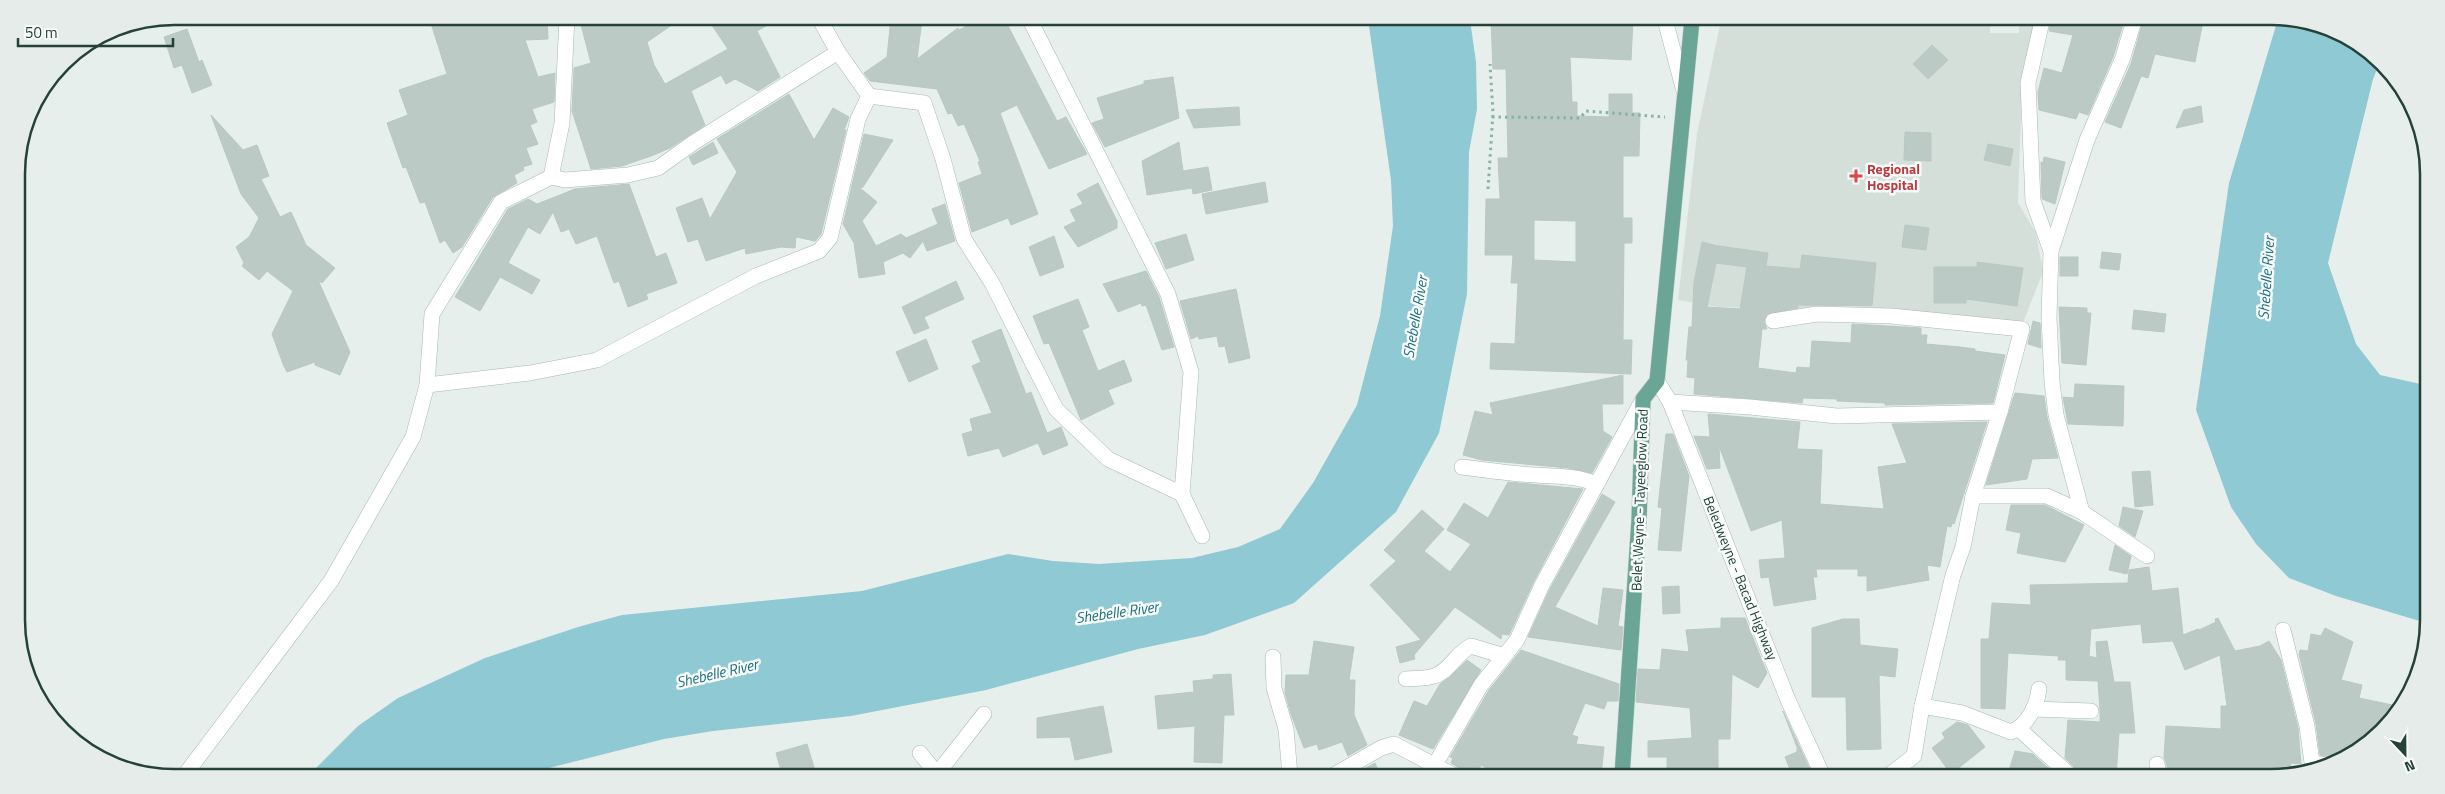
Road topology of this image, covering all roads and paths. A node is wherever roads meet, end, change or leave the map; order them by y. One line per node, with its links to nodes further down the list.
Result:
1 (567, 25): 14 (street)
2 (823, 25): 8 (street)
3 (1032, 25): 25 (street)
4 (1666, 25): 10 (street)
5 (1692, 25): 10 (main road)
6 (2041, 25): 16 (street)
7 (2133, 25): 16 (street)
8 (838, 52): 11 (street); 14 (street)
9 (1490, 64): 12 (path)
10 (1685, 95): 13 (main road)
11 (870, 96): 19 (street); 25 (street)
12 (1492, 117): 13 (path); 15 (path)
13 (1683, 118): 18 (main road)
14 (552, 177): 19 (street)
15 (1488, 189)
16 (2052, 251): 27 (street)
17 (1773, 321): 22 (street)
18 (1657, 381): 20 (main road, Belet Weyne - Tayeeglow Road); 21 (street, Beledweyne - Bacad Highway)
19 (427, 385): 42 (street)
20 (1643, 399): 24 (street); 49 (main road, Belet Weyne - Tayeeglow Road)
21 (1670, 402): 22 (street); 50 (street, Beledweyne - Bacad Highway)
22 (2000, 412): 26 (street)
23 (1462, 467): 24 (street)
24 (1598, 484): 31 (street)
25 (1182, 494): 28 (street)
26 (1973, 496): 27 (street); 35 (street)
27 (2082, 512): 29 (street)
28 (1202, 536)
29 (2147, 556)
30 (2283, 630): 41 (street)
31 (1504, 656): 33 (street); 48 (street)
32 (1272, 658): 45 (street)
33 (1406, 679)
34 (2039, 689): 36 (street)
35 (1922, 706): 39 (street); 51 (street)
36 (2034, 709): 37 (street); 39 (street)
37 (2091, 712)
38 (984, 714): 44 (street)
39 (2019, 729): 52 (street)
40 (920, 753): 43 (street)
41 (2313, 763)
42 (189, 769)
43 (933, 769)
44 (941, 769)
45 (1289, 769)
46 (1344, 769): 47 (street)
47 (1429, 769)
48 (1433, 769)
49 (1622, 769)
50 (1820, 769)
51 (1897, 769)
52 (2063, 769)

